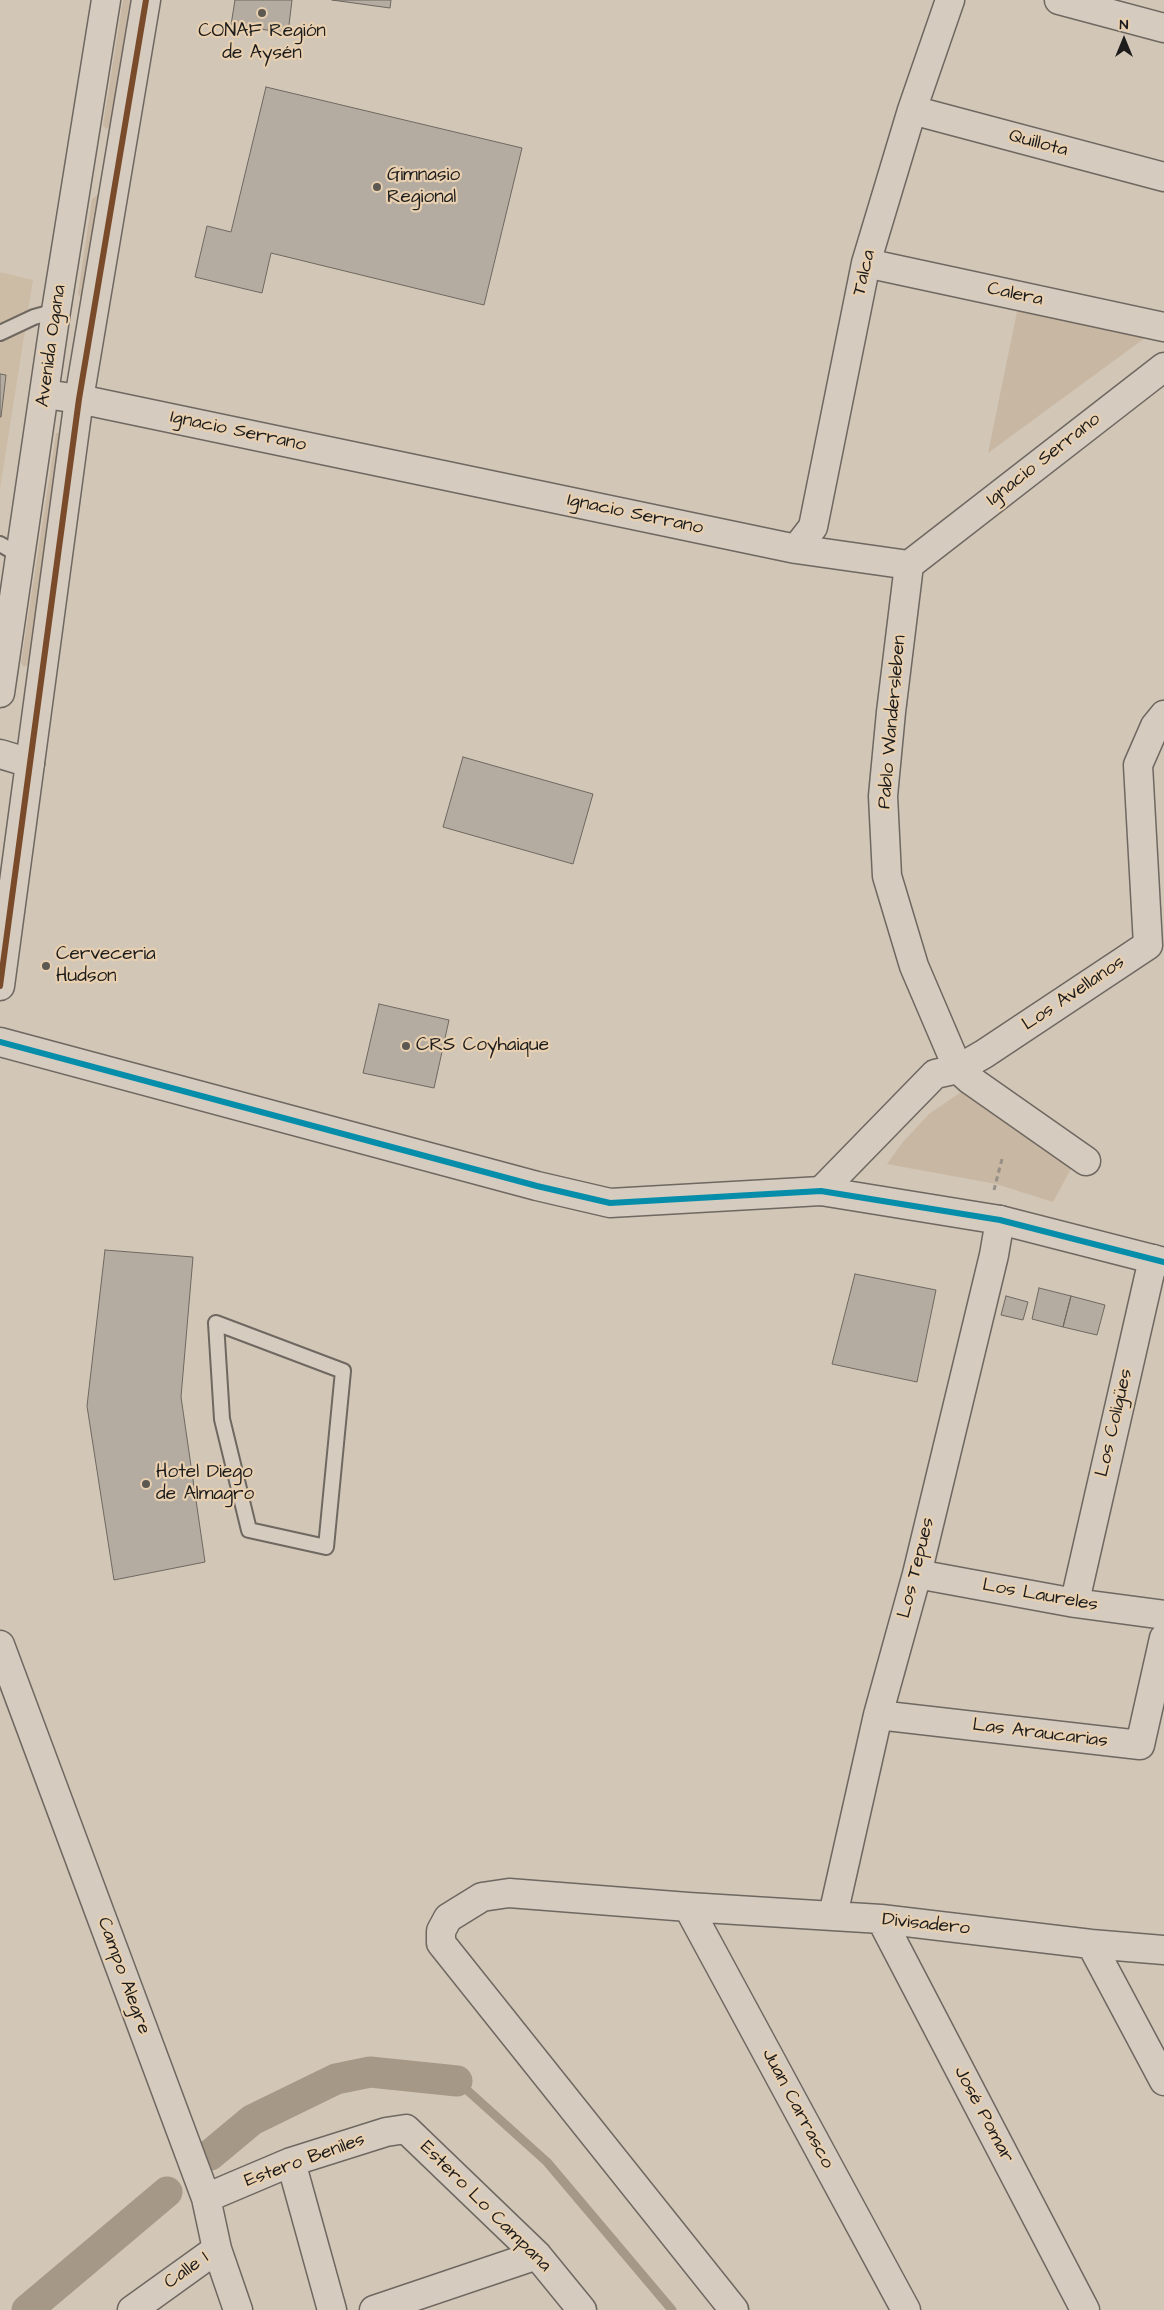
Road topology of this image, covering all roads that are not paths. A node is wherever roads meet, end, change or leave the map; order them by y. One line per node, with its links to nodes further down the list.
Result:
1 (106, 0): 9 (street, Avenida Ogana)
2 (146, 0): 14 (street, Avenida Ogana)
3 (950, 0): 6 (street, Talca)
4 (1059, 0): 5 (street)
5 (1164, 28)
6 (912, 110): 7 (street, Quillota); 8 (street, Talca)
7 (1164, 177)
8 (866, 263): 10 (street, Calera); 15 (street, Talca)
9 (56, 311): 11 (lane); 13 (street, Avenida Ogana)
10 (1164, 327)
11 (0, 333)
12 (1164, 367): 17 (street, Ignacio Serrano)
13 (45, 394): 14 (street, Ignacio Serrano); 16 (street, Avenida Ogana)
14 (79, 399): 15 (street, Ignacio Serrano); 21 (street, Avenida Ogana)
15 (796, 549): 17 (street, Ignacio Serrano)
16 (10, 550): 18 (street, Avenida Ogana)
17 (909, 565): 25 (street, Pablo Wandersleben)
18 (0, 693)
19 (1164, 715): 22 (street, Los Avellanos)
20 (0, 754): 21 (street)
21 (30, 763): 23 (street, Avenida Ogana)
22 (1156, 949): 25 (street, Los Avellanos)
23 (0, 986)
24 (0, 1042): 27 (street)
25 (958, 1069): 26 (street, Pablo Wandersleben); 27 (street, Los Avellanos)
26 (1086, 1161)
27 (820, 1191): 28 (street)
28 (1000, 1220): 29 (street); 31 (street, Los Tepues)
29 (1159, 1260): 32 (street, Los Coligües)
30 (216, 1323): 30 (lane)
31 (917, 1574): 33 (street, Los Laureles); 36 (street, Los Tepues)
32 (1078, 1588)
33 (1164, 1615)
34 (1164, 1638): 36 (street, Las Araucarias)
35 (0, 1645): 45 (street, Campo Alegre)
36 (878, 1715): 38 (street, Los Tepues)
37 (688, 1908): 38 (street, Divisadero); 53 (street, Divisadero); 54 (street, Juan Carrasco)
38 (832, 1915): 39 (street, Divisadero)
39 (881, 1919): 40 (street, Divisadero); 55 (street, José Pomar)
40 (1091, 1944): 41 (street, Divisadero); 42 (street)
41 (1164, 1950)
42 (1164, 2081)
43 (406, 2129): 44 (street, Estero Beniles); 47 (street, Estero Lo Campana)
44 (291, 2162): 45 (street, Estero Beniles); 50 (street)
45 (206, 2198): 46 (street, Campo Alegre)
46 (217, 2249): 48 (street, Calle 1); 49 (street, Campo Alegre)
47 (537, 2255): 51 (street); 52 (street, Estero Lo Campana)
48 (132, 2310)
49 (238, 2310)
50 (332, 2310)
51 (374, 2310)
52 (582, 2310)
53 (734, 2310)
54 (906, 2310)
55 (1085, 2310)

